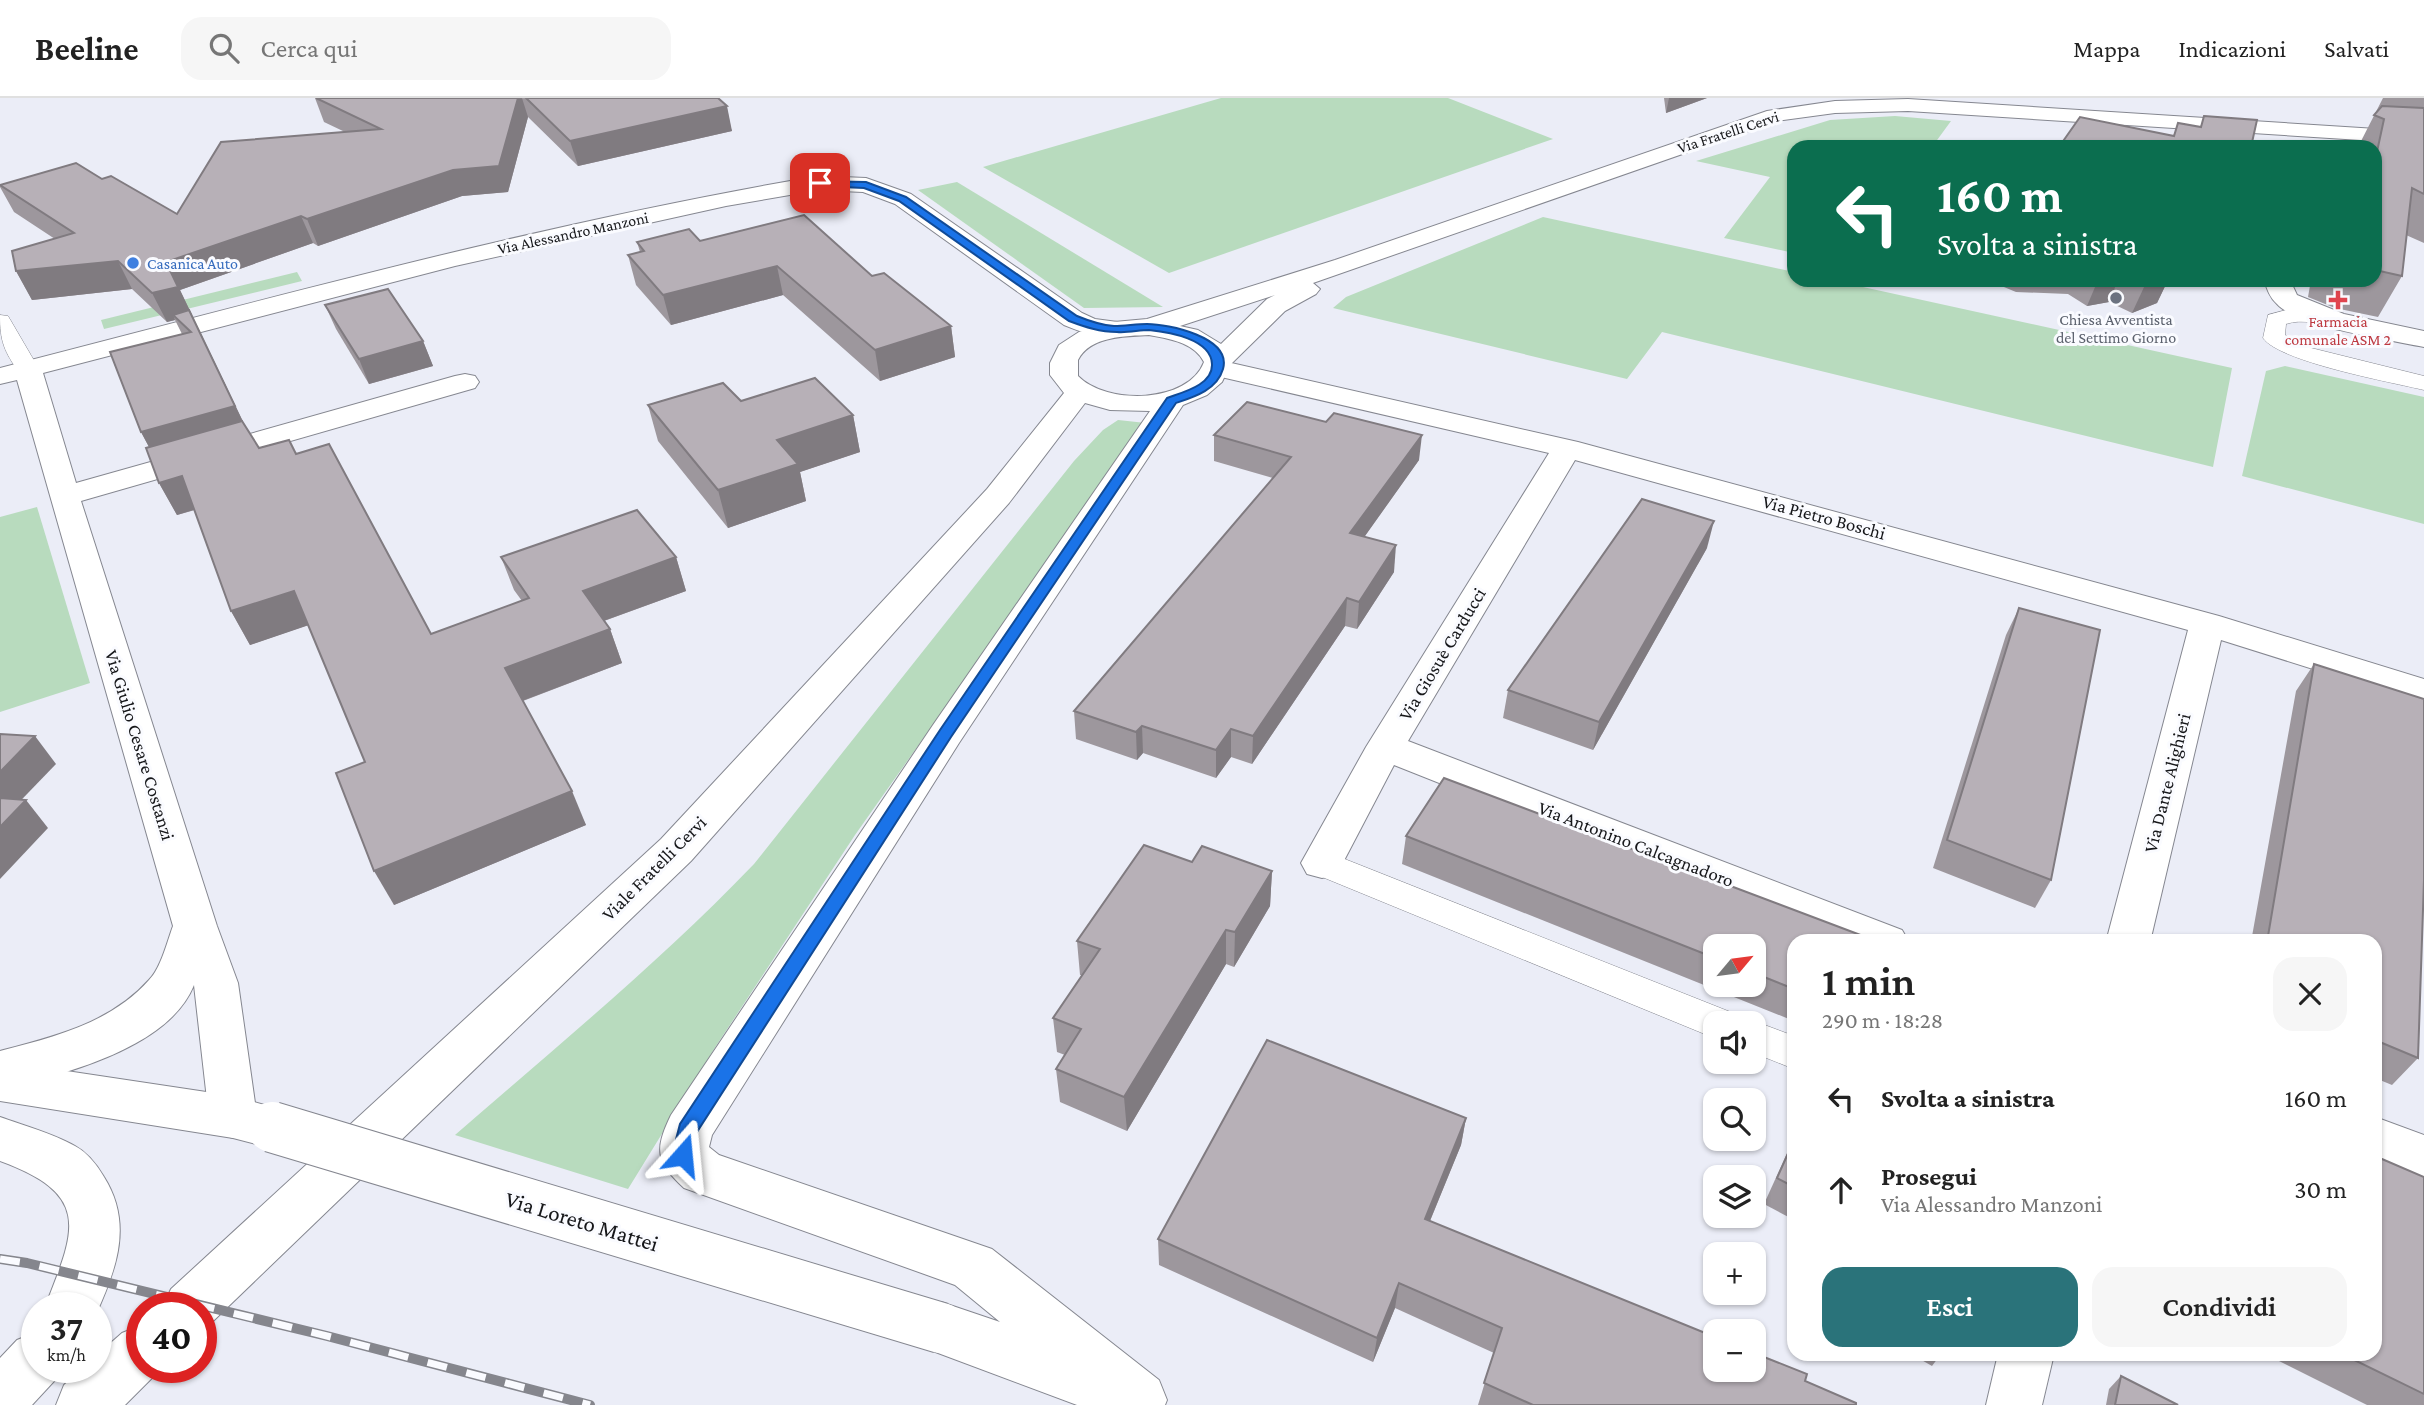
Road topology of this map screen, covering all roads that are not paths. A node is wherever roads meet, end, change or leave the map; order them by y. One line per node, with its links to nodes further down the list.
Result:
1 (2424, 138): 2 (street, Via Fratelli Cervi)
2 (2324, 140): 3 (street, Via Fratelli Cervi)
3 (1345, 265): 7 (street, Via Fratelli Cervi); 10 (street, Via Fratelli Cervi)
4 (2279, 287): 5 (street)
5 (2329, 317): 9 (street); 13 (lane)
6 (0, 321): 11 (lane, Via Giulio Cesare Costanzi)
7 (1149, 327): 8 (street); 10 (street)
8 (1116, 329): 11 (street, Via Alessandro Manzoni); 14 (street)
9 (2424, 339)
10 (1218, 365): 15 (street, Via Fratelli Cervi); 16 (street, Via Pietro Boschi)
11 (14, 372): 17 (street, Via Giulio Cesare Costanzi)
12 (466, 382): 17 (street)
13 (2424, 383)
14 (1080, 391): 15 (street); 35 (street, Viale Fratelli Cervi)
15 (1172, 400): 40 (street)
16 (1567, 448): 18 (street, Via Pietro Boschi); 20 (street, Via Giosuè Carducci)
17 (64, 496): 22 (street, Via Giulio Cesare Costanzi)
18 (2207, 624): 19 (street, Via Pietro Boschi); 24 (street, Via Dante Alighieri)
19 (2424, 692)
20 (1385, 747): 21 (street, Via Giosuè Carducci); 23 (street, Via Antonino Calcagnadoro)
21 (1321, 863): 25 (lane)
22 (195, 926): 28 (street); 30 (street, Via Giulio Cesare Costanzi)
23 (1866, 934)
24 (2130, 934)
25 (1703, 1017)
26 (1766, 1042): 27 (lane)
27 (1787, 1051)
28 (0, 1071)
29 (0, 1081): 30 (street, Via Loreto Mattei)
30 (253, 1122): 40 (street, Via Loreto Mattei, bridge)
31 (0, 1139): 34 (street)
32 (2382, 1141): 33 (street)
33 (2424, 1158)
34 (78, 1292)
35 (206, 1292)
36 (2024, 1361): 42 (street)
37 (126, 1367): 41 (street)
38 (21, 1376): 39 (street)
39 (0, 1398)
40 (1146, 1403)
41 (84, 1405)
42 (2014, 1405)

